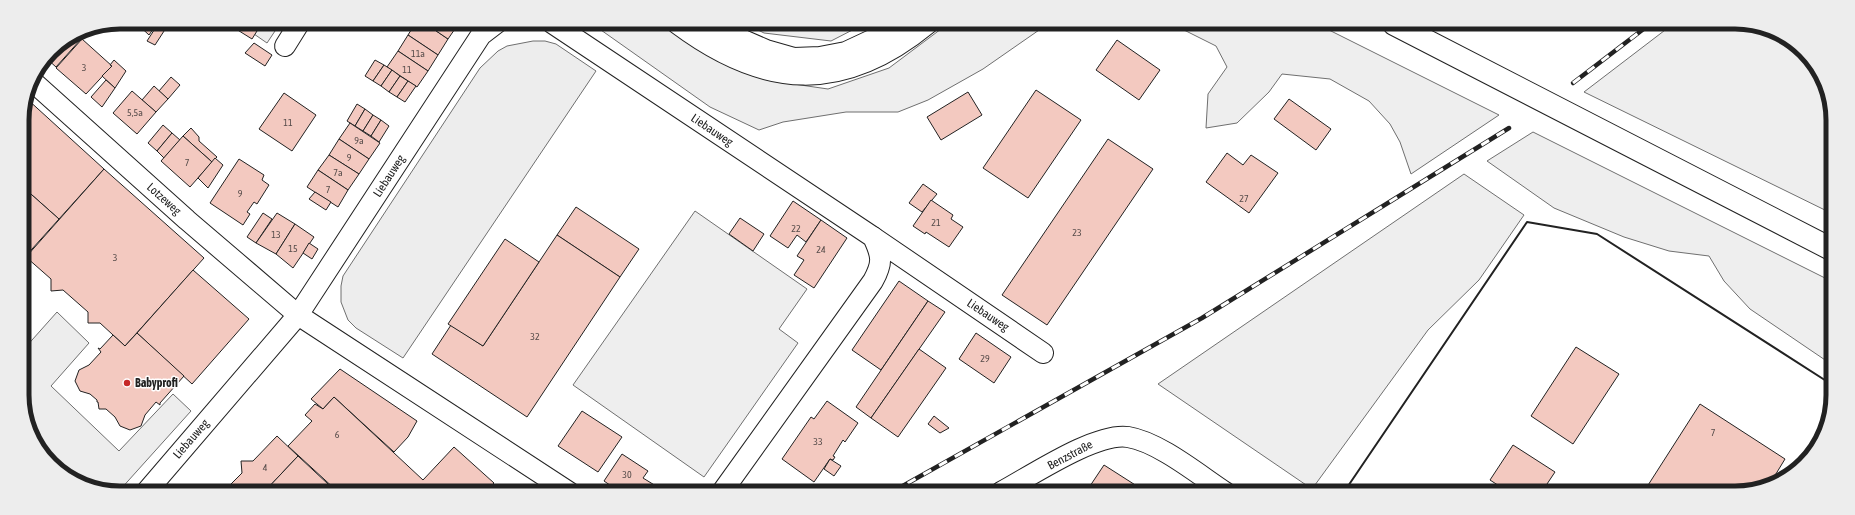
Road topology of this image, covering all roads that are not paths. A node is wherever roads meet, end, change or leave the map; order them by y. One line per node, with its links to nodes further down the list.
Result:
1 (296, 29): 10 (street)
2 (489, 29): 15 (street, Liebauweg)
3 (562, 29): 13 (street, Liebauweg)
4 (688, 29): 7 (highway)
5 (723, 29): 6 (highway)
6 (890, 29)
7 (920, 29)
8 (1391, 29): 11 (highway)
9 (1404, 29): 11 (highway)
10 (285, 46)
11 (1478, 68): 14 (highway)
12 (36, 85): 15 (street, Lotzeweg)
13 (873, 238): 16 (street, Liebauweg); 19 (street)
14 (1826, 246)
15 (298, 315): 17 (street, Liebauweg); 18 (street)
16 (1043, 353)
17 (151, 486)
18 (560, 486)
19 (726, 486)
20 (1013, 486): 21 (street, Benzstraße)
21 (1216, 486)

